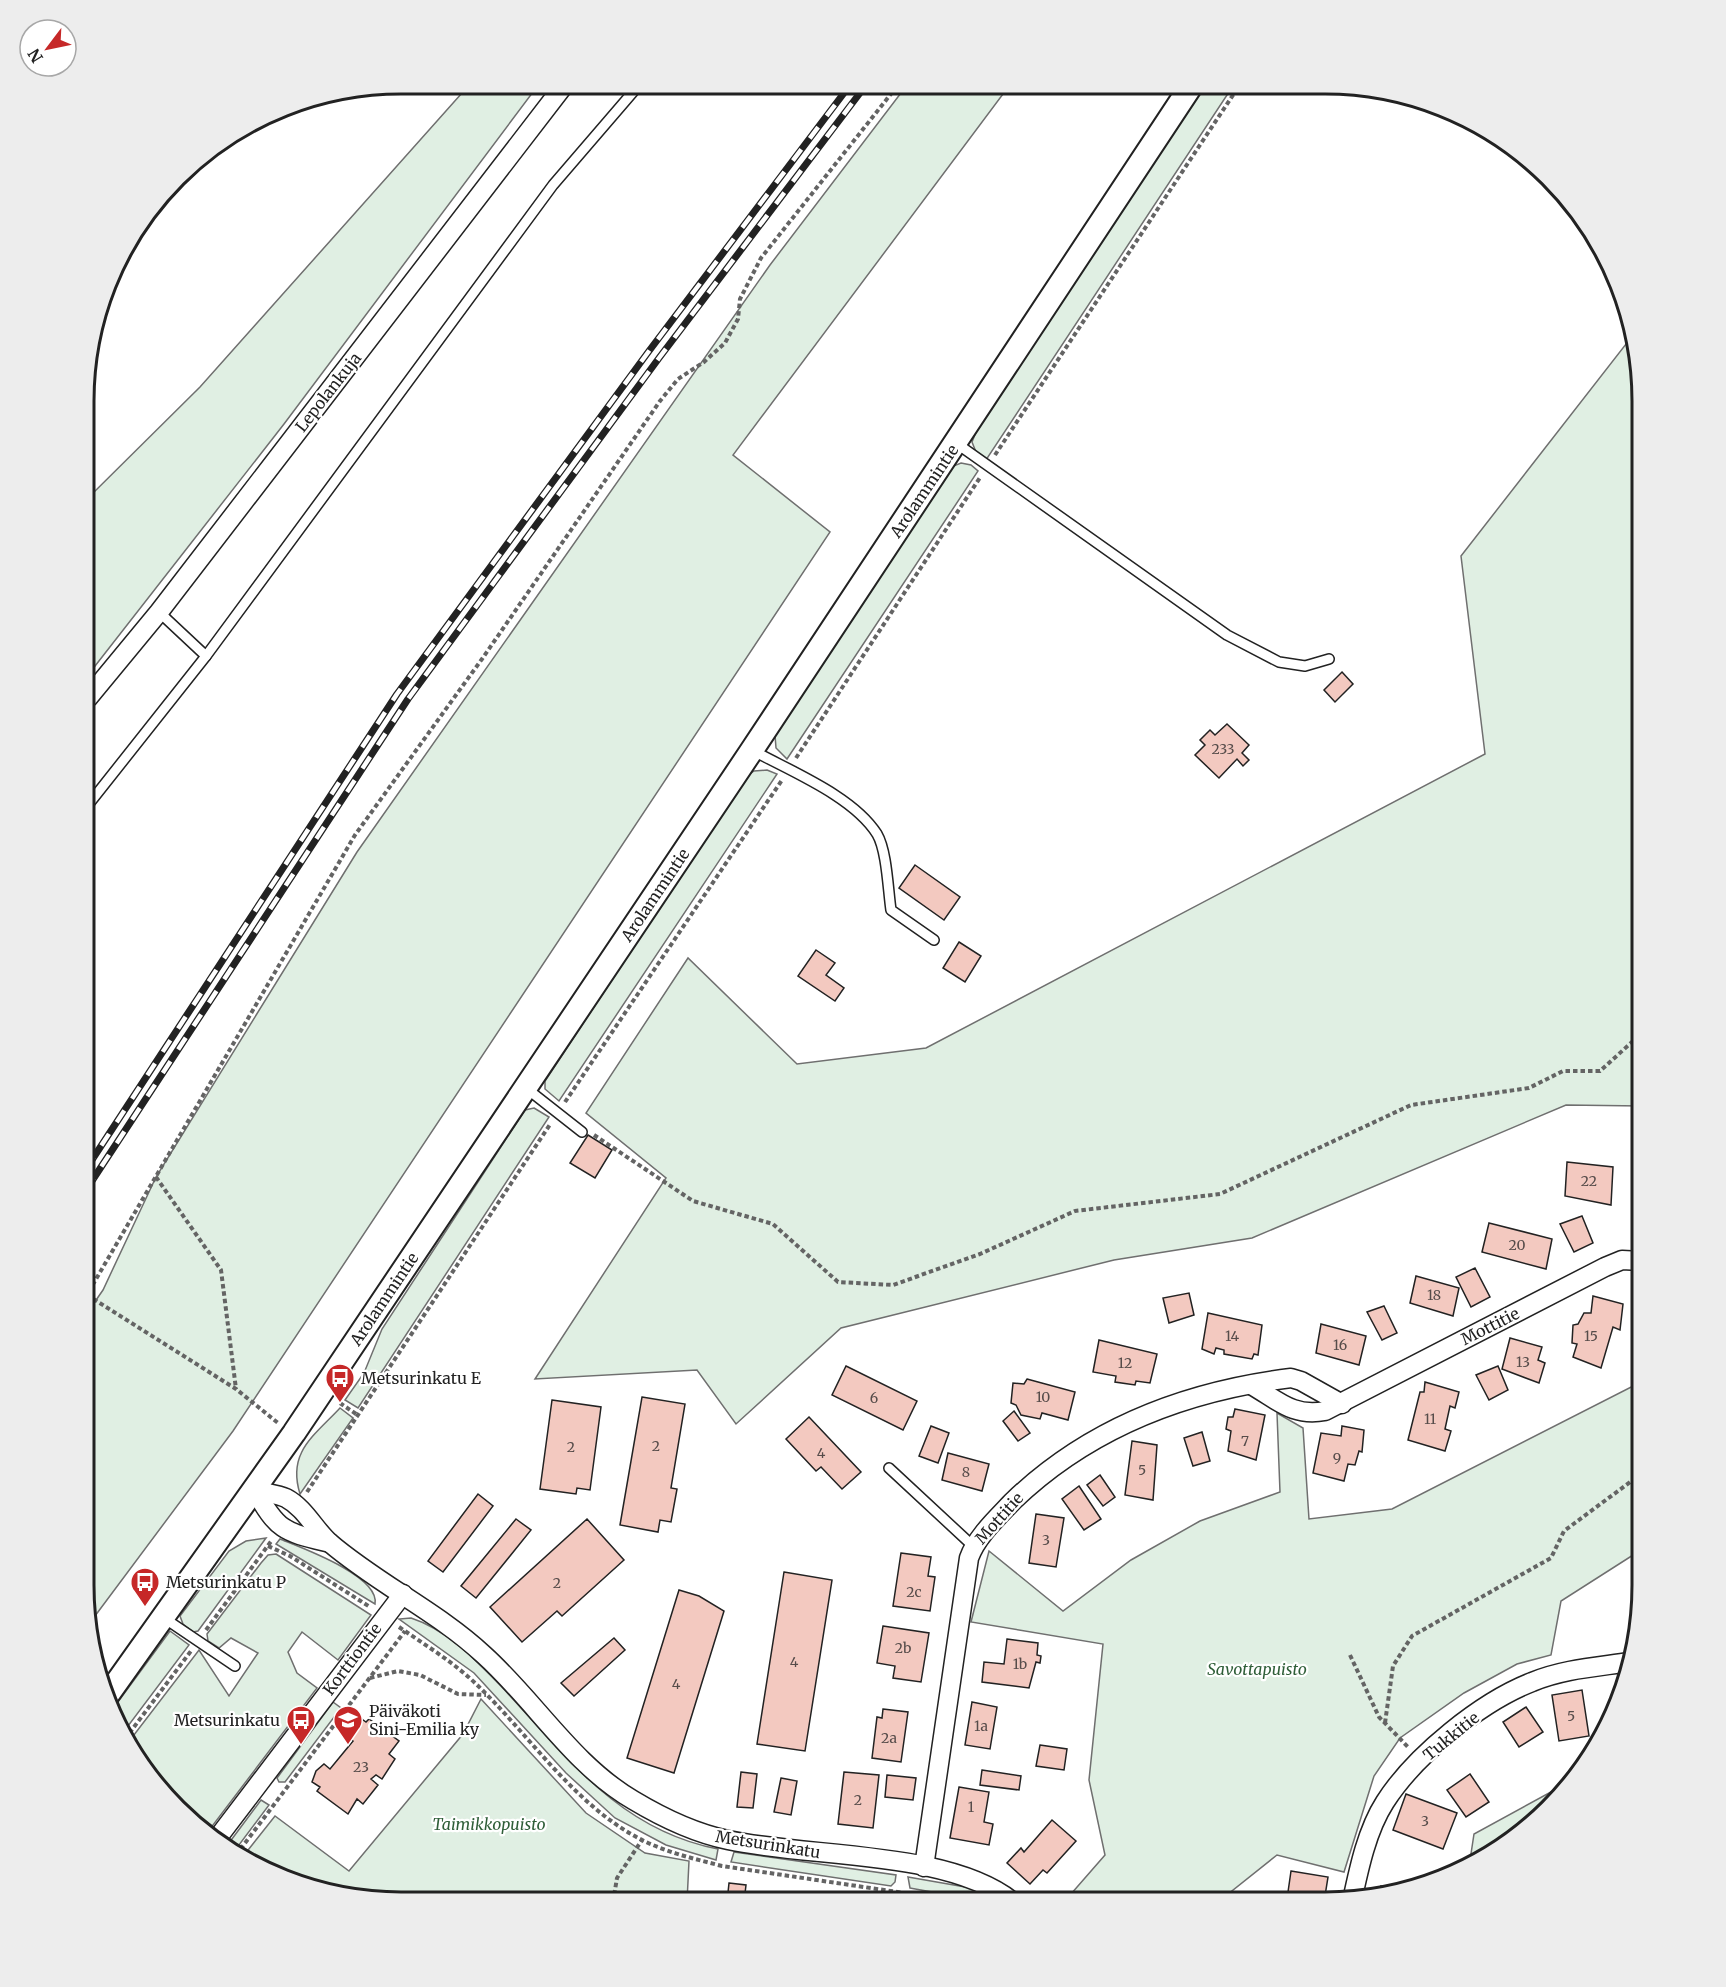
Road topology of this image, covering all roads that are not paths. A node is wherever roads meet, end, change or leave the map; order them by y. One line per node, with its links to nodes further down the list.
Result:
1 (557, 95): 5 (street, Lepolankuja)
2 (630, 95): 6 (lane)
3 (1185, 95): 4 (street, Arolammintie)
4 (956, 443): 7 (lane); 9 (street, Arolammintie)
5 (159, 612): 6 (lane); 8 (street, Lepolankuja)
6 (206, 656): 10 (lane)
7 (1329, 659)
8 (95, 690)
9 (752, 750): 11 (lane); 12 (street, Arolammintie)
10 (95, 796)
11 (934, 940)
12 (526, 1088): 13 (lane); 18 (street, Arolammintie)
13 (582, 1132)
14 (1632, 1261): 16 (street, Mottitie)
15 (1251, 1385): 16 (street, Mottitie); 16 (street, Mottitie); 20 (street, Mottitie)
16 (1341, 1404)
17 (889, 1468): 20 (lane)
18 (255, 1490): 19 (street, Metsurinkatu); 19 (street, Metsurinkatu); 22 (street, Arolammintie)
19 (330, 1543): 21 (street, Metsurinkatu)
20 (973, 1546): 27 (street, Mottitie)
21 (402, 1594): 26 (street, Korttiontie); 27 (street, Metsurinkatu)
22 (164, 1618): 24 (lane); 25 (street, Arolammintie)
23 (1621, 1663): 28 (street, Tukkitie)
24 (235, 1666)
25 (113, 1688)
26 (221, 1833)
27 (924, 1867): 29 (street, Metsurinkatu)
28 (1355, 1891)
29 (997, 1892)

